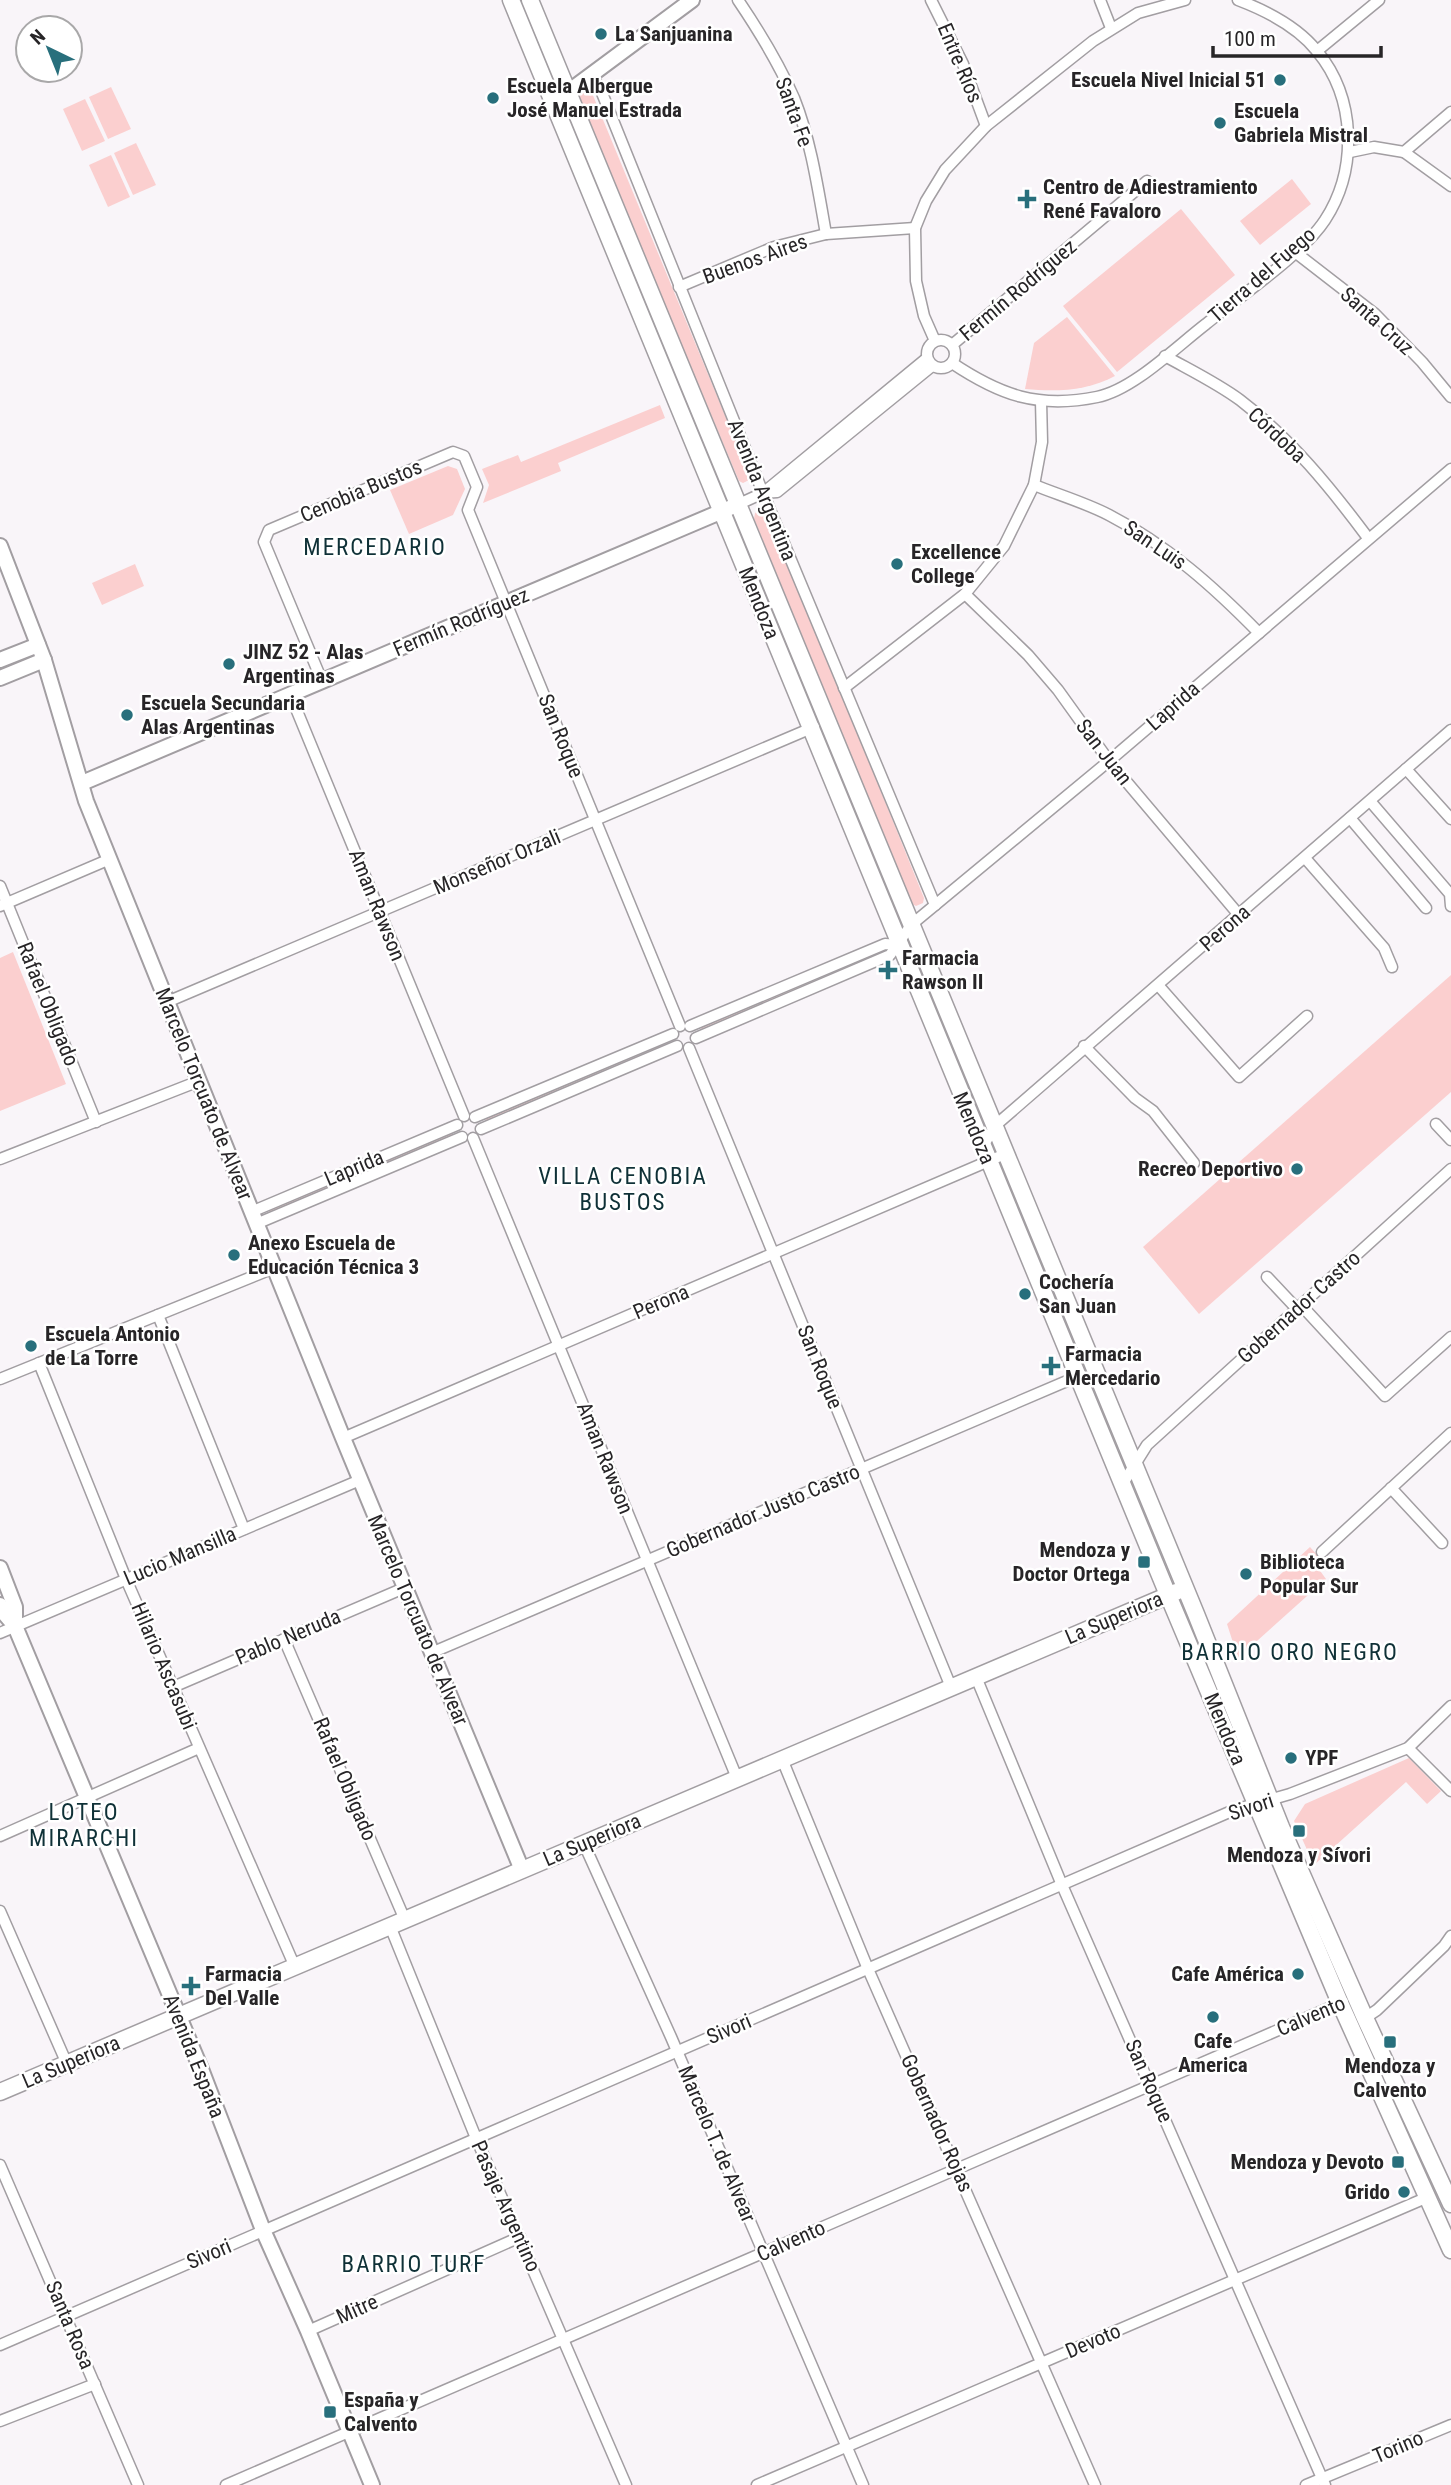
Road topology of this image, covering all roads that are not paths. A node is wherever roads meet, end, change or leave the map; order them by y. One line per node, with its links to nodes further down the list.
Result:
1 (511, 0): 14 (main road, Mendoza)
2 (530, 0): 13 (main road, Mendoza)
3 (692, 0): 12 (street)
4 (738, 0): 22 (street, Santa Fe)
5 (931, 0): 16 (street, Entre Ríos)
6 (1100, 0): 10 (street)
7 (1185, 0): 10 (street)
8 (1238, 0): 11 (street, Tierra del Fuego)
9 (1380, 0): 11 (street)
10 (1111, 28): 16 (street)
11 (1317, 51): 17 (street, Tierra del Fuego)
12 (591, 75): 13 (street); 24 (street, Avenida Argentina)
13 (568, 92): 14 (street); 36 (main road, Mendoza)
14 (552, 99): 37 (main road, Mendoza)
15 (1451, 112): 18 (street)
16 (986, 127): 21 (street)
17 (1350, 152): 18 (street); 23 (street, Tierra del Fuego)
18 (1404, 152): 20 (street)
19 (1147, 181): 26 (street, Fermín Rodríguez)
20 (1451, 186)
21 (915, 228): 22 (street, Buenos Aires); 25 (street)
22 (826, 234): 24 (street, Buenos Aires)
23 (1295, 252): 27 (street, Tierra del Fuego); 30 (street, Santa Cruz)
24 (679, 287): 35 (street, Avenida Argentina)
25 (935, 341): 26 (street); 28 (street)
26 (953, 345): 29 (street)
27 (1166, 356): 31 (street, Tierra del Fuego); 38 (street, Córdoba)
28 (930, 362): 29 (street); 35 (street, Fermín Rodríguez)
29 (952, 363): 31 (street, Tierra del Fuego)
30 (1451, 397)
31 (1041, 401): 34 (street)
32 (453, 452): 41 (street, San Roque); 47 (street, Cenobia Bustos)
33 (1451, 469): 38 (street, Laprida)
34 (1034, 485): 40 (street); 42 (street, San Luis)
35 (763, 494): 36 (street, Fermín Rodríguez); 48 (street, Avenida Argentina)
36 (739, 504): 37 (street, Fermín Rodríguez); 50 (main road, Mendoza)
37 (722, 511): 41 (street, Fermín Rodríguez); 51 (main road, Mendoza)
38 (1368, 538): 42 (street, Laprida)
39 (0, 546): 43 (street, Marcelo Torcuato de Alvear)
40 (965, 594): 48 (street); 53 (street, San Juan)
41 (506, 603): 47 (street, Fermín Rodríguez); 58 (street, San Roque)
42 (1259, 633): 53 (street, Laprida)
43 (38, 645): 44 (street); 45 (street, Marcelo Torcuato de Alvear)
44 (0, 660)
45 (44, 660): 46 (street); 55 (street, Marcelo Torcuato de Alvear)
46 (0, 678)
47 (322, 681): 49 (street, Fermín Rodríguez)
48 (844, 688): 64 (street, Avenida Argentina)
49 (290, 694): 55 (street, Fermín Rodríguez); 67 (street, Aman Rawson)
50 (827, 721): 51 (street, Monseñor Orzali); 69 (main road, Mendoza)
51 (810, 729): 58 (street, Monseñor Orzali); 70 (main road, Mendoza)
52 (1451, 730): 54 (street, Perona)
53 (1110, 761): 64 (street, Laprida); 68 (street, San Juan)
54 (1406, 769): 56 (street, Perona); 59 (street)
55 (82, 783): 61 (street, Marcelo Torcuato de Alvear)
56 (1370, 801): 57 (street, Perona); 65 (street)
57 (1350, 818): 60 (street, Perona); 66 (street)
58 (595, 820): 67 (street, Monseñor Orzali); 75 (street, San Roque)
59 (1451, 820)
60 (1305, 858): 68 (street, Perona); 71 (street)
61 (110, 859): 63 (street); 73 (street, Marcelo Torcuato de Alvear)
62 (0, 886): 63 (street, Rafael Obligado)
63 (3, 905): 83 (street, Rafael Obligado)
64 (935, 905): 69 (street, Laprida)
65 (1451, 906)
66 (1426, 908)
67 (380, 911): 73 (street, Monseñor Orzali); 82 (street, Aman Rawson)
68 (1239, 915): 72 (street, Perona)
69 (911, 925): 70 (street, Laprida); 84 (main road, Mendoza)
70 (898, 945): 75 (street, Laprida); 76 (street, Laprida); 81 (main road, Mendoza)
71 (1392, 967)
72 (1158, 985): 74 (street); 78 (street, Perona)
73 (167, 1002): 80 (street, Marcelo Torcuato de Alvear)
74 (1307, 1016)
75 (681, 1029): 76 (street); 77 (street); 82 (street, Laprida)
76 (696, 1038): 79 (street)
77 (677, 1046): 79 (street); 86 (street)
78 (1084, 1046): 84 (street, Perona); 92 (street)
79 (689, 1048): 96 (street, San Roque)
80 (199, 1081): 83 (street); 95 (street, Marcelo Torcuato de Alvear)
81 (967, 1112): 84 (street); 91 (main road, Mendoza)
82 (466, 1119): 86 (street); 87 (street, Aman Rawson); 95 (street, Laprida)
83 (96, 1122): 90 (street)
84 (994, 1124): 89 (main road, Mendoza); 91 (street, Perona)
85 (1436, 1124): 88 (street)
86 (481, 1129): 87 (street)
87 (468, 1137): 95 (street, Laprida); 102 (street, Aman Rawson)
88 (1451, 1140)
89 (1005, 1154): 91 (street, Perona); 94 (main road, Mendoza)
90 (0, 1159)
91 (985, 1161): 94 (street); 96 (street, Perona); 105 (main road, Mendoza)
92 (1194, 1163)
93 (1451, 1169): 99 (street, Gobernador Castro)
94 (1016, 1179): 104 (main road, Mendoza)
95 (254, 1218): 97 (street, Marcelo Torcuato de Alvear)
96 (773, 1253): 102 (street, Perona); 113 (street, San Roque)
97 (274, 1268): 100 (street); 108 (street, Marcelo Torcuato de Alvear)
98 (1267, 1278): 99 (street)
99 (1300, 1308): 101 (street); 111 (street, Gobernador Castro)
100 (158, 1315): 103 (street); 117 (street)
101 (1451, 1337)
102 (559, 1346): 108 (street, Perona); 120 (street, Aman Rawson)
103 (39, 1363): 106 (street); 122 (street, Hilario Ascasubi)
104 (1094, 1369): 105 (street, Gobernador Justo Castro); 110 (main road, Mendoza)
105 (1077, 1377): 109 (main road, Mendoza); 113 (street, Gobernador Justo Castro)
106 (0, 1379)
107 (1451, 1433): 116 (street)
108 (343, 1438): 114 (street, Marcelo Torcuato de Alvear)
109 (1104, 1442): 110 (street); 115 (main road, Mendoza)
110 (1125, 1443): 111 (street); 112 (main road, Mendoza)
111 (1147, 1445): 112 (street, Gobernador Castro)
112 (1134, 1465): 115 (street, Gobernador Castro); 124 (main road, Mendoza)
113 (862, 1469): 120 (street, Gobernador Justo Castro); 133 (street, San Roque)
114 (360, 1480): 117 (street, Lucio Mansilla); 123 (street, Marcelo Torcuato de Alvear)
115 (1122, 1485): 125 (main road, Mendoza)
116 (1391, 1488): 118 (street); 119 (street)
117 (244, 1529): 122 (street, Lucio Mansilla)
118 (1442, 1543)
119 (1322, 1552)
120 (647, 1561): 130 (street, Gobernador Justo Castro); 138 (street, Aman Rawson)
121 (0, 1567): 127 (street, Avenida España)
122 (126, 1579): 127 (street, Lucio Mansilla); 132 (street, Hilario Ascasubi)
123 (404, 1588): 129 (street, Pablo Neruda); 130 (street, Marcelo Torcuato de Alvear)
124 (1185, 1588): 125 (main road, La Superiora); 141 (main road, Mendoza)
125 (1168, 1595): 131 (main road, La Superiora); 141 (main road, Mendoza)
126 (0, 1605): 127 (street, Avenida España)
127 (15, 1626): 128 (street, Lucio Mansilla); 140 (street, Avenida España)
128 (0, 1633)
129 (284, 1639): 132 (street, Pablo Neruda); 147 (street, Rafael Obligado)
130 (432, 1653): 144 (street, Marcelo Torcuato de Alvear)
131 (976, 1677): 133 (main road, La Superiora); 145 (street, San Roque)
132 (173, 1687): 135 (street, Hilario Ascasubi)
133 (951, 1687): 137 (main road, La Superiora)
134 (1451, 1706): 136 (street, Sivori)
135 (199, 1748): 140 (street); 150 (street, Hilario Ascasubi)
136 (1408, 1748): 139 (street); 141 (street, Sivori)
137 (782, 1759): 138 (main road, La Superiora); 151 (street, Gobernador Rojas)
138 (737, 1778): 143 (main road, La Superiora)
139 (1451, 1791)
140 (86, 1798): 142 (street); 153 (street, Avenida España)
141 (1263, 1802): 145 (street, Sivori); 152 (main road, Mendoza)
142 (0, 1836)
143 (584, 1844): 144 (main road, La Superiora); 155 (street, Marcelo T. de Alvear)
144 (522, 1870): 147 (main road, La Superiora)
145 (1062, 1885): 151 (street, Sivori); 157 (street, San Roque)
146 (0, 1911): 156 (street)
147 (405, 1920): 148 (main road, La Superiora)
148 (390, 1926): 150 (main road, La Superiora); 159 (street, Pasaje Argentino)
149 (1451, 1936): 154 (street, Calvento)
150 (295, 1967): 153 (main road, La Superiora)
151 (868, 1969): 155 (street, Sivori); 161 (street, Gobernador Rojas)
152 (1348, 2000): 154 (main road, Mendoza); 157 (street, Calvento); 162 (main road, Mendoza)
153 (178, 2016): 156 (main road, La Superiora); 164 (street, Avenida España)
154 (1365, 2018): 163 (main road, Mendoza)
155 (677, 2051): 159 (street, Sivori); 167 (street, Marcelo T. de Alvear)
156 (67, 2064): 158 (main road, La Superiora)
157 (1151, 2085): 161 (street, Calvento); 168 (street, San Roque)
158 (0, 2092)
159 (476, 2138): 164 (street, Sivori); 165 (street, Pasaje Argentino)
160 (0, 2165): 169 (street, Santa Rosa)
161 (957, 2168): 167 (street, Calvento); 173 (street, Gobernador Rojas)
162 (1429, 2197): 166 (main road, Mendoza); 168 (street, Devoto)
163 (1451, 2204)
164 (263, 2230): 169 (street, Sivori); 170 (street, Avenida España)
165 (520, 2236): 170 (street, Mitre); 171 (street, Pasaje Argentino)
166 (1451, 2250)
167 (764, 2253): 171 (street, Calvento); 178 (street, Marcelo T. de Alvear)
168 (1235, 2280): 173 (street, Devoto); 180 (street, San Roque)
169 (66, 2316): 172 (street, Sivori); 174 (street, Santa Rosa)
170 (308, 2331): 177 (street, Avenida España)
171 (563, 2338): 177 (street, Calvento); 184 (street, Pasaje Argentino)
172 (0, 2345)
173 (1042, 2363): 178 (street, Devoto); 187 (street, Gobernador Rojas)
174 (95, 2384): 175 (street); 181 (street, Santa Rosa)
175 (0, 2421)
176 (1451, 2424): 180 (street, Torino)
177 (350, 2432): 179 (street, Calvento); 183 (street, Avenida España)
178 (847, 2446): 185 (street, Devoto); 186 (street, Marcelo T. de Alvear)
179 (250, 2480): 182 (street, Calvento)
180 (1323, 2482): 188 (street, Torino)
181 (138, 2485)
182 (226, 2485)
183 (372, 2485)
184 (626, 2485)
185 (757, 2485)
186 (863, 2485)
187 (1095, 2485)
188 (1306, 2485)

